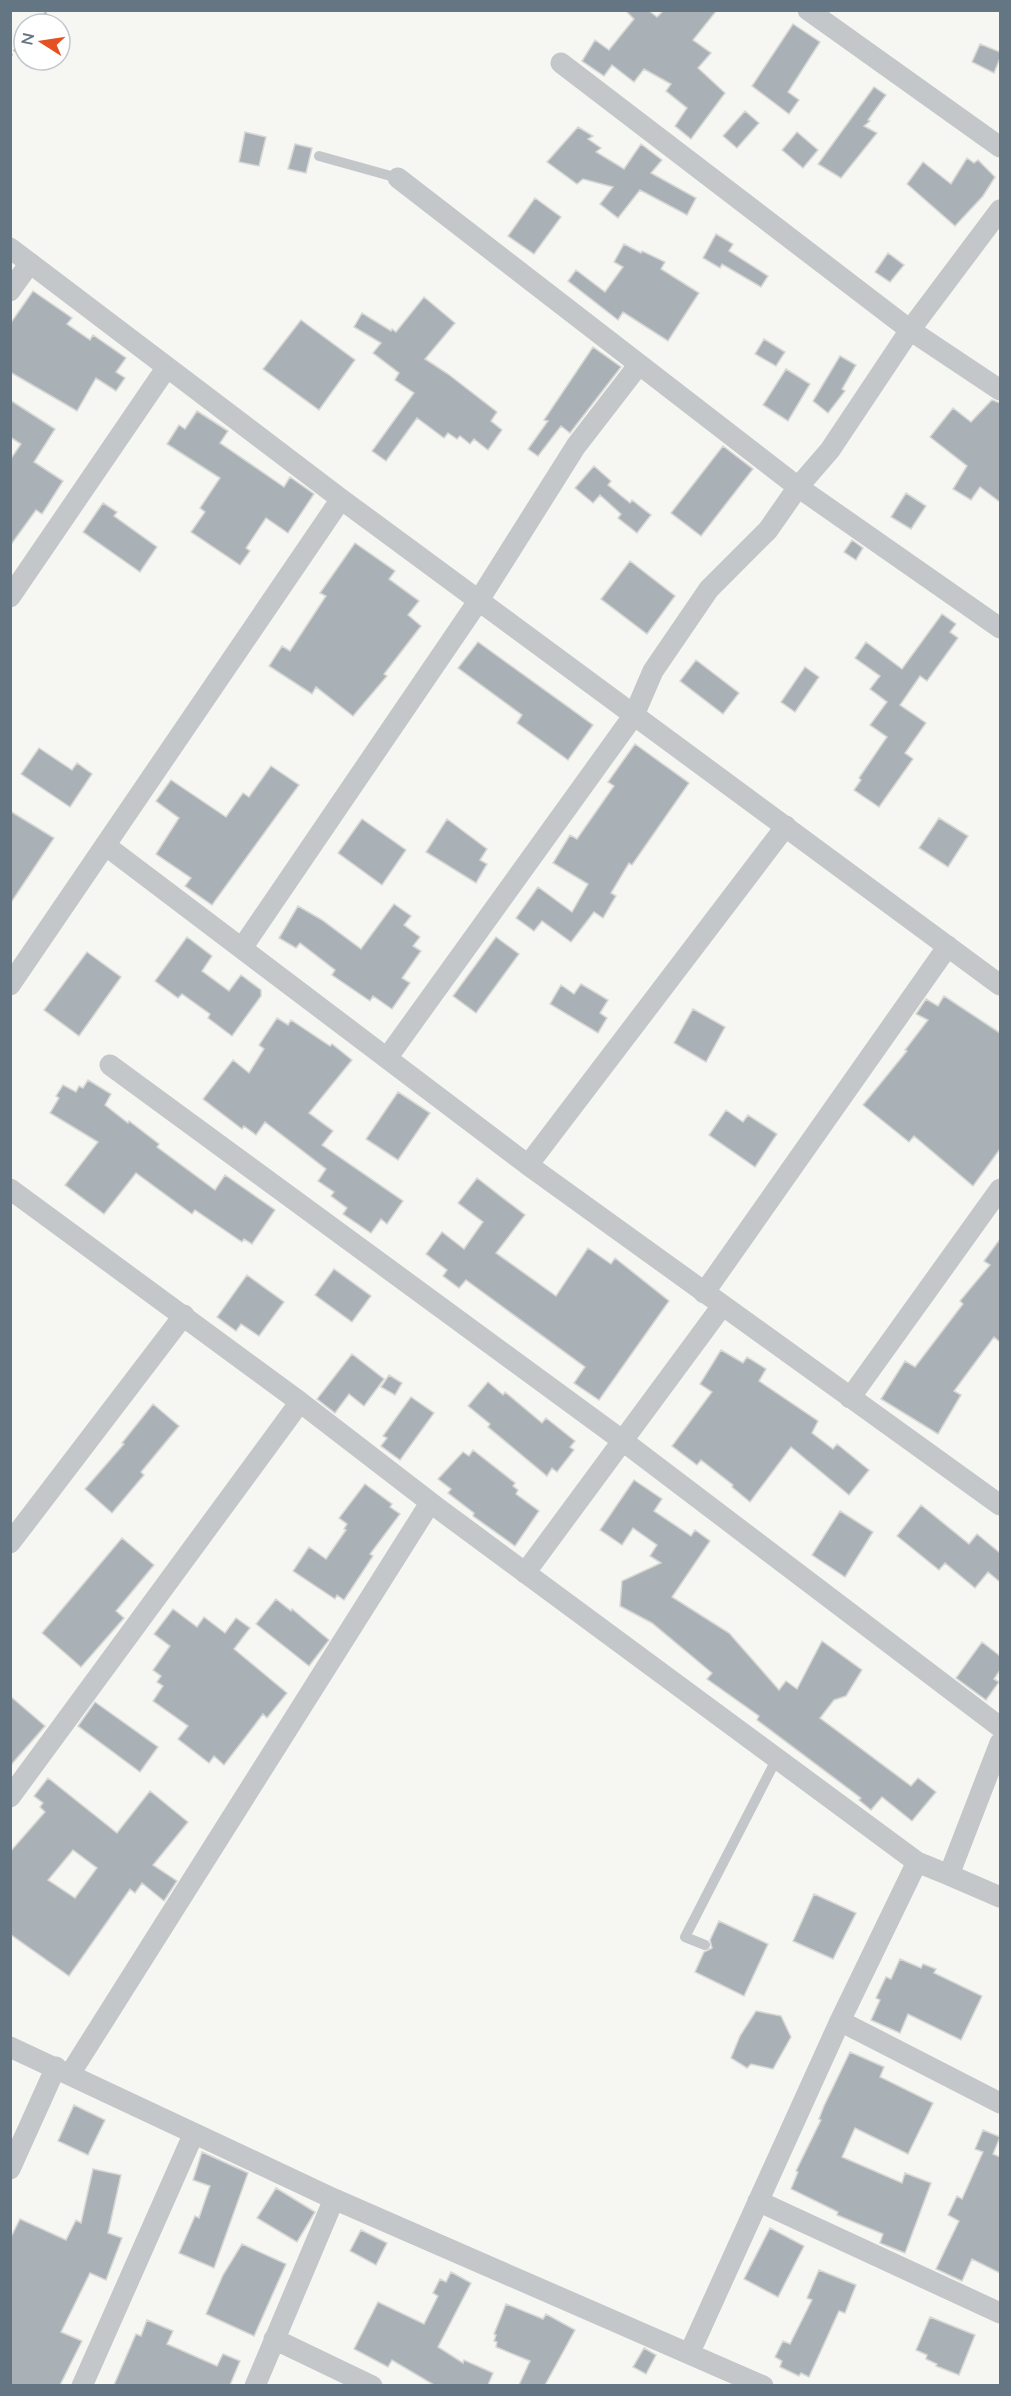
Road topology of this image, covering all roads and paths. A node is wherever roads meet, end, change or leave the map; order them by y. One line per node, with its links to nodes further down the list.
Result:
1 (808, 10): 3 (street)
2 (561, 63): 10 (street)
3 (1000, 147)
4 (319, 156): 5 (lane)
5 (398, 178): 12 (street)
6 (1000, 210): 10 (street)
7 (10, 248): 8 (street)
8 (30, 263): 9 (street); 11 (street)
9 (10, 291)
10 (910, 330): 13 (street); 14 (street)
11 (167, 367): 15 (street); 16 (street)
12 (642, 367): 14 (street); 17 (street)
13 (1000, 390)
14 (798, 487): 18 (street); 19 (street)
15 (341, 499): 17 (street); 21 (street)
16 (10, 597)
17 (479, 600): 19 (street); 23 (street)
18 (1000, 628)
19 (634, 715): 20 (street); 26 (street)
20 (786, 826): 22 (street); 28 (street)
21 (105, 845): 23 (street); 24 (street)
22 (948, 946): 25 (street); 31 (street)
23 (242, 948): 26 (street)
24 (10, 985)
25 (1000, 985)
26 (387, 1059): 28 (street)
27 (110, 1065): 36 (street)
28 (528, 1165): 31 (street)
29 (10, 1188): 33 (street)
30 (1000, 1189): 34 (street)
31 (704, 1293): 32 (street)
32 (722, 1306): 34 (street); 36 (street)
33 (184, 1315): 35 (street); 39 (street)
34 (850, 1398): 37 (street)
35 (300, 1402): 38 (street); 44 (street)
36 (623, 1441): 40 (street); 41 (street)
37 (1000, 1505)
38 (434, 1506): 40 (street); 51 (street)
39 (10, 1543)
40 (525, 1573): 43 (street)
41 (1000, 1727)
42 (1000, 1743): 46 (street)
43 (777, 1758): 45 (street); 48 (lane)
44 (10, 1797)
45 (917, 1862): 46 (street); 49 (street)
46 (949, 1875): 47 (street)
47 (1000, 1897)
48 (705, 1945)
49 (840, 2021): 52 (street); 56 (street)
50 (10, 2047): 51 (street)
51 (63, 2071): 53 (street); 54 (street)
52 (1000, 2103)
53 (194, 2133): 55 (street); 60 (street)
54 (10, 2169)
55 (334, 2199): 58 (street); 59 (street)
56 (759, 2201): 57 (street); 59 (street)
57 (1000, 2313)
58 (274, 2339): 61 (street); 62 (street)
59 (690, 2352): 63 (street)
60 (82, 2385)
61 (255, 2385)
62 (372, 2385)
63 (763, 2385)

